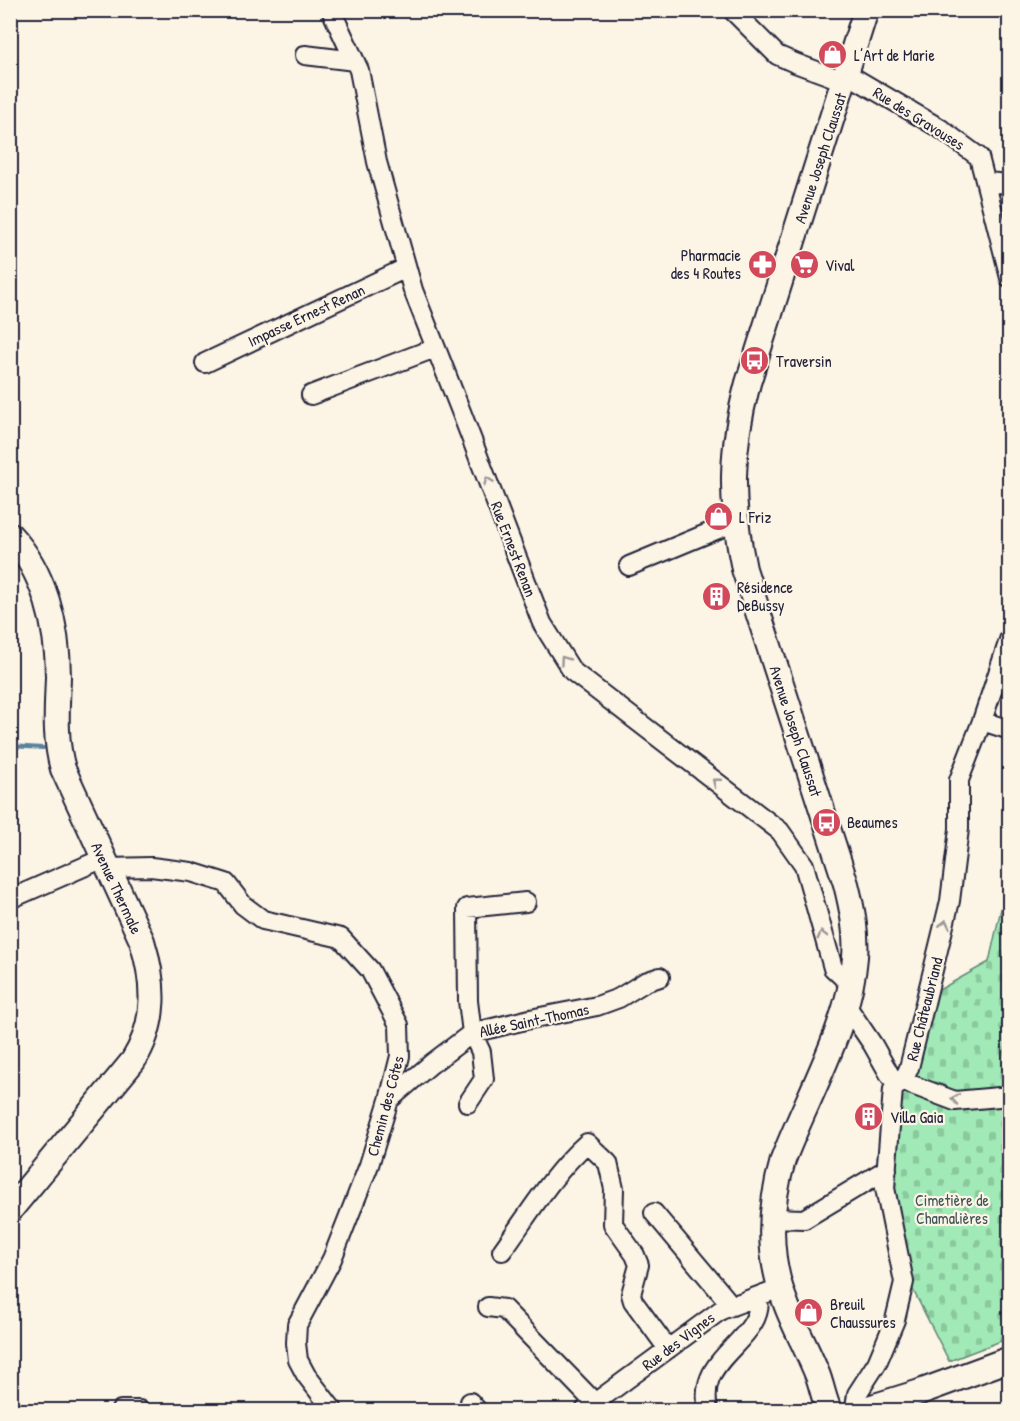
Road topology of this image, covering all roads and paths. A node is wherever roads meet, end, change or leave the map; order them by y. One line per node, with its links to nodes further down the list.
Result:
1 (331, 10): 5 (street, Rue Ernest Renan)
2 (732, 10): 6 (street, Rue des Gravouses)
3 (866, 10): 6 (main road, Avenue Joseph Claussat)
4 (305, 55): 5 (street)
5 (355, 61): 9 (street, Rue Ernest Renan)
6 (846, 78): 7 (street, Rue des Gravouses); 14 (main road, Avenue Joseph Claussat)
7 (986, 182): 8 (street); 10 (street, Rue des Gravouses)
8 (1010, 184)
9 (406, 268): 11 (street, Rue Ernest Renan); 12 (street, Impasse Ernest Renan)
10 (1010, 278)
11 (435, 348): 13 (street); 24 (street, Rue Ernest Renan, one-way to 11)
12 (205, 363)
13 (311, 395)
14 (735, 522): 16 (street); 24 (main road, Avenue Joseph Claussat)
15 (10, 535): 20 (main road, Avenue Thermale)
16 (628, 566)
17 (1010, 637): 18 (street, Rue Châteaubriand)
18 (982, 721): 19 (street); 26 (street, Rue Châteaubriand, one-way to 18)
19 (1010, 730)
20 (106, 863): 21 (street); 28 (street, Chemin des Côtes); 31 (main road, Avenue Thermale)
21 (10, 899)
22 (526, 902): 25 (street)
23 (660, 976): 25 (street, Allée Saint-Thomas)
24 (848, 995): 26 (street, Rue Ernest Renan); 33 (main road, Avenue Joseph Claussat)
25 (472, 1033): 28 (street, Allée Saint-Thomas); 29 (street)
26 (903, 1081): 27 (street, one-way to 26); 30 (street, Rue Châteaubriand)
27 (1010, 1096)
28 (389, 1100): 44 (street, Chemin des Côtes)
29 (468, 1103)
30 (887, 1170): 33 (street); 46 (street, Rue Châteaubriand)
31 (10, 1210)
32 (654, 1213): 36 (street)
33 (771, 1218): 35 (main road, Avenue Joseph Claussat)
34 (502, 1251): 38 (street)
35 (769, 1292): 36 (street, Rue des Vignes); 45 (street); 46 (main road, Avenue Joseph Claussat)
36 (732, 1306): 38 (street, Rue des Vignes)
37 (488, 1307): 41 (street)
38 (668, 1348): 41 (street, Rue des Vignes)
39 (1010, 1359): 46 (main road)
40 (1010, 1374): 47 (main road)
41 (590, 1407)
42 (121, 1410): 43 (street)
43 (139, 1410)
44 (333, 1410)
45 (708, 1410)
46 (849, 1410)
47 (919, 1410)

